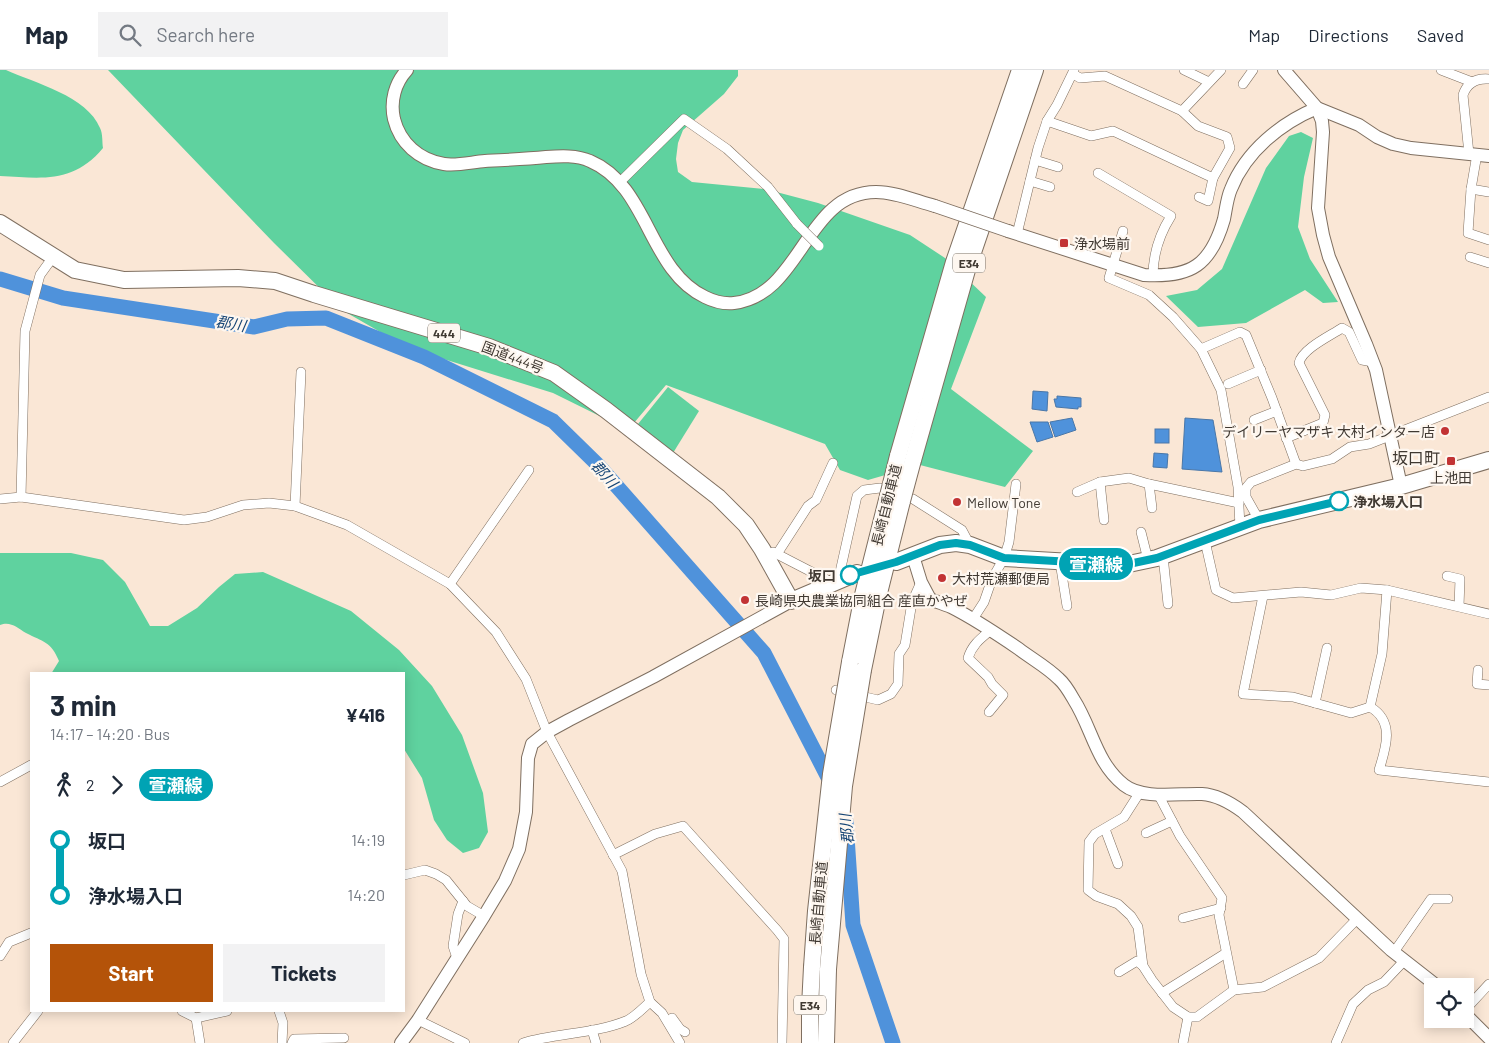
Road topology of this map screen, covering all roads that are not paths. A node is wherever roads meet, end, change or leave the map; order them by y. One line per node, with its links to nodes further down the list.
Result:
1 (407, 70): 23 (street)
2 (1020, 70): 48 (highway, 長崎自動車道 / E34)
3 (1036, 70): 48 (highway, 長崎自動車道 / E34)
4 (1184, 70): 11 (street)
5 (1221, 70): 11 (street)
6 (1254, 70): 13 (street)
7 (1284, 70): 14 (street)
8 (1441, 70): 12 (street)
9 (1073, 72): 15 (street); 16 (street)
10 (1489, 79): 12 (street)
11 (1209, 82): 15 (street)
12 (1472, 82): 17 (street)
13 (1243, 84)
14 (1317, 108): 17 (street); 37 (street); 39 (street)
15 (1182, 111): 21 (street)
16 (1047, 122): 18 (street); 21 (street)
17 (1478, 155): 25 (street)
18 (1035, 160): 19 (street); 22 (street)
19 (1058, 167)
20 (1098, 173): 37 (street)
21 (1213, 178): 27 (street)
22 (1030, 181): 24 (street); 30 (street)
23 (619, 183): 30 (street, bridge); 32 (street, bridge)
24 (1050, 187)
25 (1471, 189): 26 (street); 31 (street)
26 (1489, 192)
27 (1199, 198)
28 (0, 223): 33 (highway, 国道444号 / 444)
29 (1123, 231): 36 (street)
30 (1013, 232): 36 (street)
31 (1489, 240)
32 (819, 246)
33 (53, 257): 58 (street); 68 (highway, 国道444号 / 444)
34 (1470, 257): 35 (street)
35 (1489, 262)
36 (1112, 265): 37 (street); 38 (street)
37 (1153, 276)
38 (1201, 349): 40 (street); 60 (street)
39 (1373, 362): 46 (street); 47 (street)
40 (1261, 370): 42 (street); 44 (street)
41 (301, 372): 61 (street)
42 (1228, 384)
43 (1489, 397): 46 (street)
44 (1277, 411): 45 (street); 47 (street)
45 (1254, 420)
46 (1389, 435): 51 (street); 56 (street)
47 (1286, 438): 51 (street)
48 (905, 458): 122 (highway, 長崎自動車道 / E34, bridge)
49 (1489, 460): 56 (highway)
50 (833, 463): 70 (street)
51 (1296, 464): 64 (street)
52 (529, 470): 80 (street)
53 (1100, 482): 55 (street); 57 (street); 63 (street)
54 (1016, 484): 72 (street)
55 (1149, 484): 60 (street); 62 (street)
56 (1401, 486): 64 (highway)
57 (1077, 492)
58 (21, 497): 59 (street); 61 (street)
59 (0, 498)
60 (1239, 503): 65 (street)
61 (295, 506): 80 (street)
62 (1152, 508)
63 (1104, 520)
64 (1259, 520): 65 (highway)
65 (1240, 527): 67 (highway)
66 (1140, 532): 73 (street)
67 (1205, 541): 73 (highway); 82 (street)
68 (759, 545): 70 (street); 83 (highway, 国道444号 / 444)
69 (970, 545): 71 (highway); 72 (highway); 78 (street)
70 (777, 554): 78 (street)
71 (913, 556): 74 (highway); 79 (street)
72 (1004, 558): 75 (highway); 88 (street)
73 (1156, 558): 75 (highway); 84 (street)
74 (896, 562)
75 (1060, 562): 85 (street)
76 (857, 572): 78 (highway)
77 (1447, 576): 86 (street)
78 (836, 582): 83 (highway)
79 (921, 582): 88 (street); 93 (street)
80 (450, 584): 97 (street)
81 (1387, 590): 82 (street); 86 (street); 95 (street)
82 (1263, 596): 94 (street)
83 (791, 601): 97 (street)
84 (1168, 604)
85 (1067, 606)
86 (1459, 606): 87 (street)
87 (1489, 614)
88 (972, 619): 89 (street)
89 (991, 630): 96 (street); 101 (street)
90 (1327, 648): 94 (street)
91 (1478, 670): 92 (street)
92 (1489, 684)
93 (836, 690)
94 (1315, 702): 95 (street)
95 (1370, 707): 100 (street)
96 (989, 712)
97 (547, 732): 106 (street); 112 (street)
98 (30, 765): 99 (street)
99 (0, 782)
100 (1489, 782)
101 (1140, 792): 102 (street); 104 (street)
102 (1158, 794): 103 (street); 114 (street)
103 (1172, 821): 105 (street); 111 (street)
104 (1104, 829): 107 (street); 121 (street)
105 (1146, 833)
106 (614, 855): 128 (street); 152 (street)
107 (1118, 864)
108 (405, 875): 110 (street)
109 (1448, 899): 116 (street)
110 (463, 901): 112 (street); 119 (street)
111 (1221, 908): 113 (street); 117 (street)
112 (484, 916): 119 (street)
113 (1183, 918)
114 (1357, 918): 116 (street); 126 (street)
115 (30, 933): 118 (street)
116 (1394, 952): 120 (street)
117 (1226, 954): 126 (street); 127 (street)
118 (0, 956)
119 (457, 958): 137 (street)
120 (1405, 960): 124 (street); 156 (street)
121 (1143, 966): 123 (street); 127 (street)
122 (820, 968): 153 (highway, 長崎自動車道 / E34); 154 (highway, 長崎自動車道 / E34)
123 (1119, 972)
124 (1427, 978)
125 (1489, 984): 129 (street)
126 (1234, 990): 136 (street)
127 (1162, 993): 136 (street)
128 (650, 1002): 135 (street); 139 (street)
129 (1474, 1002)
130 (37, 1012): 143 (street)
131 (184, 1012): 134 (street)
132 (223, 1012): 134 (street)
133 (279, 1012): 145 (street)
134 (196, 1018): 144 (street)
135 (665, 1018): 140 (street); 151 (street)
136 (1188, 1018): 155 (street)
137 (418, 1020): 147 (street); 148 (street)
138 (1474, 1022): 142 (street)
139 (592, 1030): 149 (street); 150 (street)
140 (685, 1032)
141 (344, 1038): 146 (street)
142 (1489, 1038)
143 (13, 1043)
144 (200, 1043)
145 (282, 1043)
146 (292, 1043)
147 (401, 1043)
148 (465, 1043)
149 (523, 1043)
150 (596, 1043)
151 (680, 1043)
152 (782, 1043)
153 (810, 1043)
154 (826, 1043)
155 (1182, 1043)
156 (1336, 1043)

